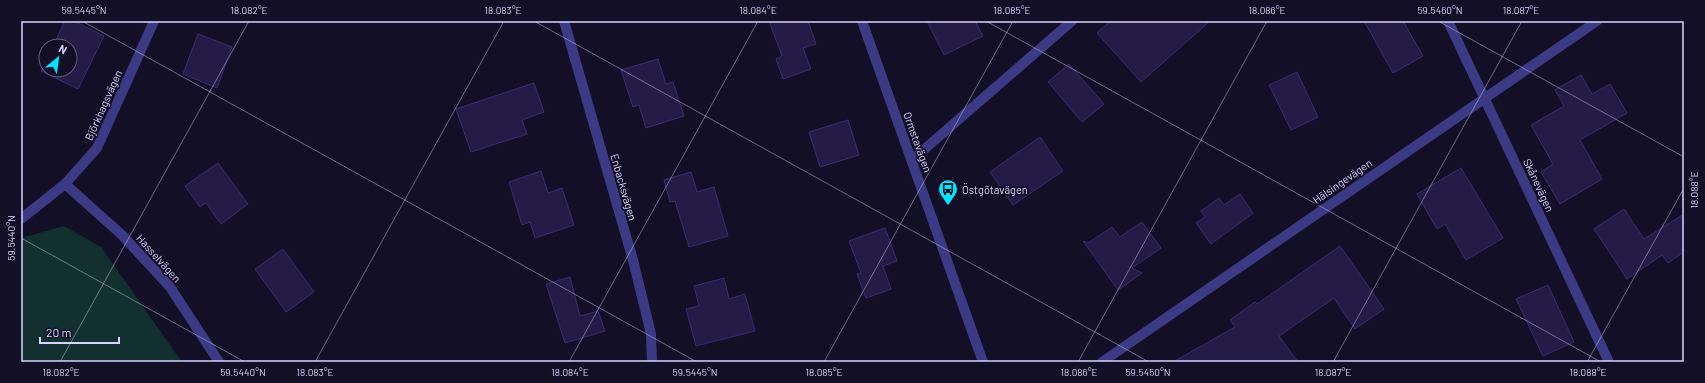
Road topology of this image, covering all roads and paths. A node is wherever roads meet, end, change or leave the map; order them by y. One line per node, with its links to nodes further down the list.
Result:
1 (154, 21): 9 (street, Björkhagsvägen)
2 (564, 21): 13 (street, Enbacksvägen)
3 (862, 21): 8 (street, Ormstavägen)
4 (1072, 21): 8 (street)
5 (1448, 21): 7 (street, Skånevägen)
6 (1597, 21): 7 (street, Hälsingevägen)
7 (1484, 98): 11 (street, Skånevägen); 15 (street, Hälsingevägen)
8 (912, 160): 14 (street, Ormstavägen)
9 (65, 184): 10 (street, Björkhagsvägen); 12 (street, Hasselvägen)
10 (21, 219)
11 (1608, 360)
12 (219, 362)
13 (652, 362)
14 (983, 362)
15 (1102, 362)

